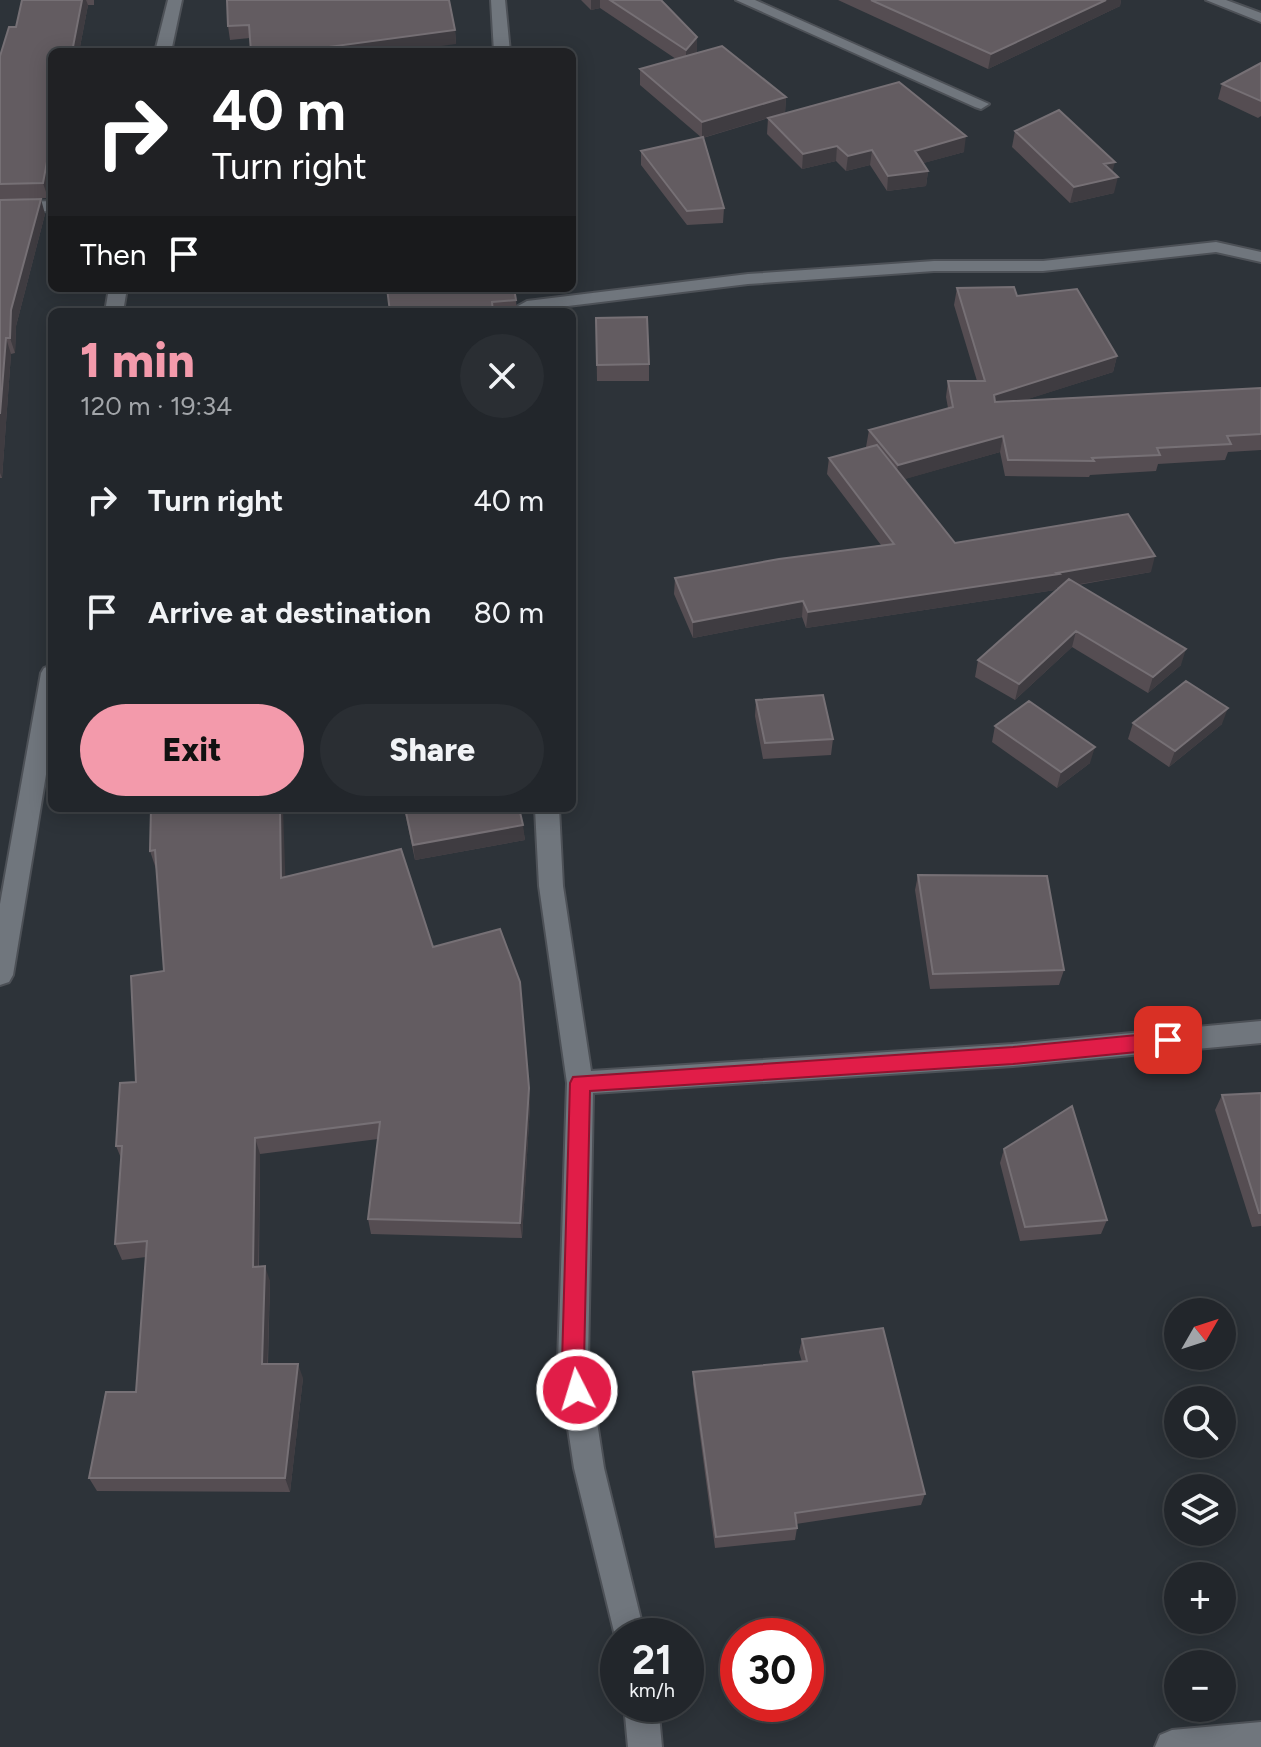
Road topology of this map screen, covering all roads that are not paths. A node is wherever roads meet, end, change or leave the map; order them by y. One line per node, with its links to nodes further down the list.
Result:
1 (175, 0): 6 (street)
2 (498, 0): 7 (street)
3 (743, 0): 8 (street)
4 (1213, 0): 5 (street)
5 (1261, 18)
6 (164, 48)
7 (502, 48)
8 (981, 104)
9 (48, 206): 10 (street)
10 (0, 208)
11 (1261, 257): 12 (street)
12 (527, 302)
13 (48, 696): 15 (street)
14 (547, 812): 17 (street)
15 (0, 975)
16 (1261, 1032): 17 (street)
17 (580, 1083): 18 (street)
18 (625, 1618)
19 (643, 1722): 21 (street)
20 (1248, 1742): 22 (street)
21 (645, 1747)
22 (1172, 1747)

